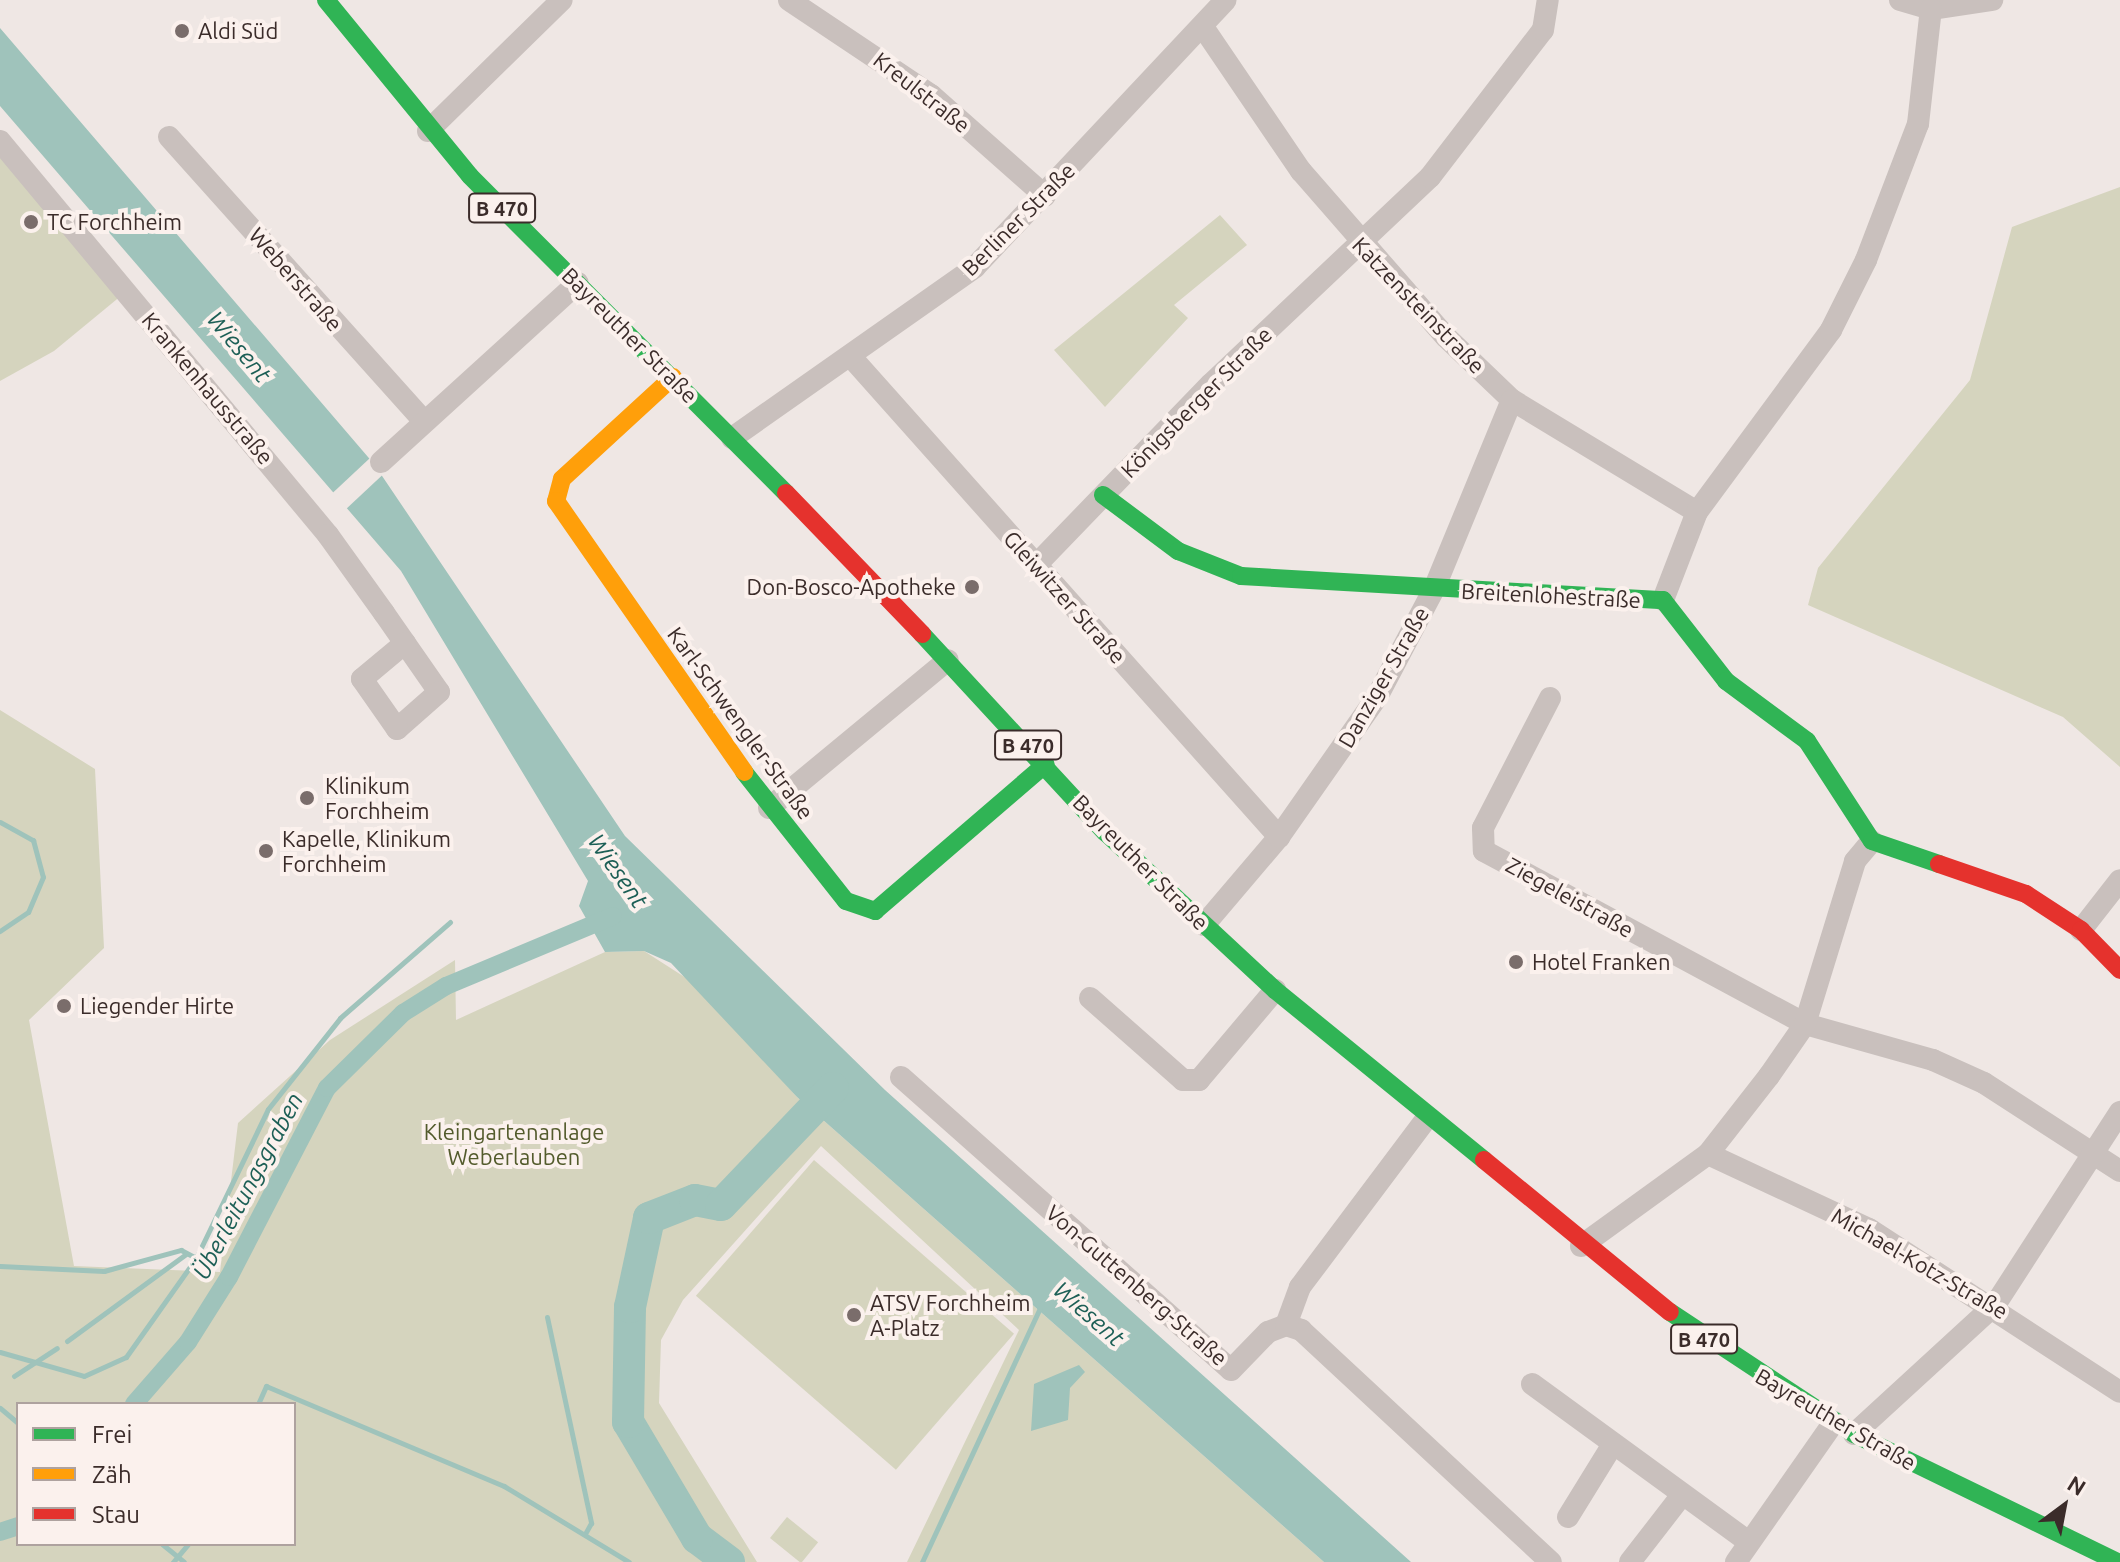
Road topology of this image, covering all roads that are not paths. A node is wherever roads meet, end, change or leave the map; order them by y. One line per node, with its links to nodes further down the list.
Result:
1 (326, 0): 10 (main road, Bayreuther Straße / B 470)
2 (562, 0): 10 (street)
3 (789, 0): 13 (street, Kreulstraße)
4 (1226, 0): 9 (street, Berliner Straße)
5 (1548, 0): 14 (street, Königsberger Straße)
6 (1900, 0): 8 (street)
7 (1992, 0): 8 (street)
8 (1931, 9): 23 (street)
9 (1205, 30): 13 (street, Berliner Straße); 14 (street, Katzensteinstraße)
10 (428, 131): 15 (main road, Bayreuther Straße / B 470)
11 (169, 137): 19 (street, Weberstraße)
12 (0, 141): 27 (street, Krankenhausstraße)
13 (1045, 196): 16 (street, Berliner Straße)
14 (1359, 242): 18 (street, Katzensteinstraße); 22 (street, Königsberger Straße)
15 (578, 283): 17 (main road, Bayreuther Straße / B 470); 19 (street)
16 (852, 358): 20 (street, Berliner Straße); 24 (street, Gleiwitzer Straße)
17 (673, 377): 20 (main road, Bayreuther Straße / B 470); 31 (main road, Karl-Schwengler-Straße)
18 (1512, 400): 23 (street, Katzensteinstraße); 25 (street, Danziger Straße)
19 (423, 420): 21 (street)
20 (732, 438): 28 (main road, Bayreuther Straße / B 470)
21 (381, 462)
22 (1103, 495): 24 (street, Königsberger Straße); 25 (main road, Breitenlohestraße)
23 (1697, 512): 26 (street)
24 (1037, 564): 32 (street, Gleiwitzer Straße)
25 (1434, 589): 26 (main road, Breitenlohestraße); 32 (street, Danziger Straße)
26 (1663, 600): 33 (main road, Breitenlohestraße)
27 (405, 643)
28 (948, 660): 30 (main road, Bayreuther Straße / B 470); 31 (street)
29 (1550, 698): 40 (street, Ziegeleistraße)
30 (1046, 764): 31 (main road, Karl-Schwengler-Straße); 35 (main road, Bayreuther Straße / B 470)
31 (769, 808)
32 (1279, 837): 35 (street, Danziger Straße)
33 (1872, 841): 36 (main road); 40 (street)
34 (2120, 880): 36 (street)
35 (1204, 925): 38 (main road, Bayreuther Straße / B 470)
36 (2081, 930): 37 (main road)
37 (2120, 970)
38 (1275, 990): 39 (street); 43 (main road, Bayreuther Straße / B 470)
39 (1090, 998)
40 (1805, 1024): 44 (street); 45 (street)
41 (901, 1077): 49 (street, Von-Guttenberg-Straße)
42 (2120, 1112): 45 (street)
43 (1427, 1118): 47 (main road, Bayreuther Straße / B 470); 49 (street)
44 (1708, 1154): 47 (street); 48 (street, Michael-Kotz-Straße)
45 (2095, 1156): 46 (street); 48 (street)
46 (2120, 1171)
47 (1581, 1246): 52 (main road, Bayreuther Straße / B 470)
48 (1995, 1305): 51 (street, Michael-Kotz-Straße); 53 (street)
49 (1286, 1325): 58 (street)
50 (1532, 1384): 54 (street)
51 (2120, 1392)
52 (1834, 1422): 53 (main road, Bayreuther Straße / B 470); 57 (street)
53 (1854, 1434): 61 (main road, Bayreuther Straße / B 470)
54 (1613, 1444): 55 (street); 56 (street)
55 (1682, 1495): 57 (street); 59 (street)
56 (1568, 1517)
57 (1749, 1542): 60 (street)
58 (1551, 1562)
59 (1630, 1562)
60 (1736, 1562)
61 (2118, 1562)

